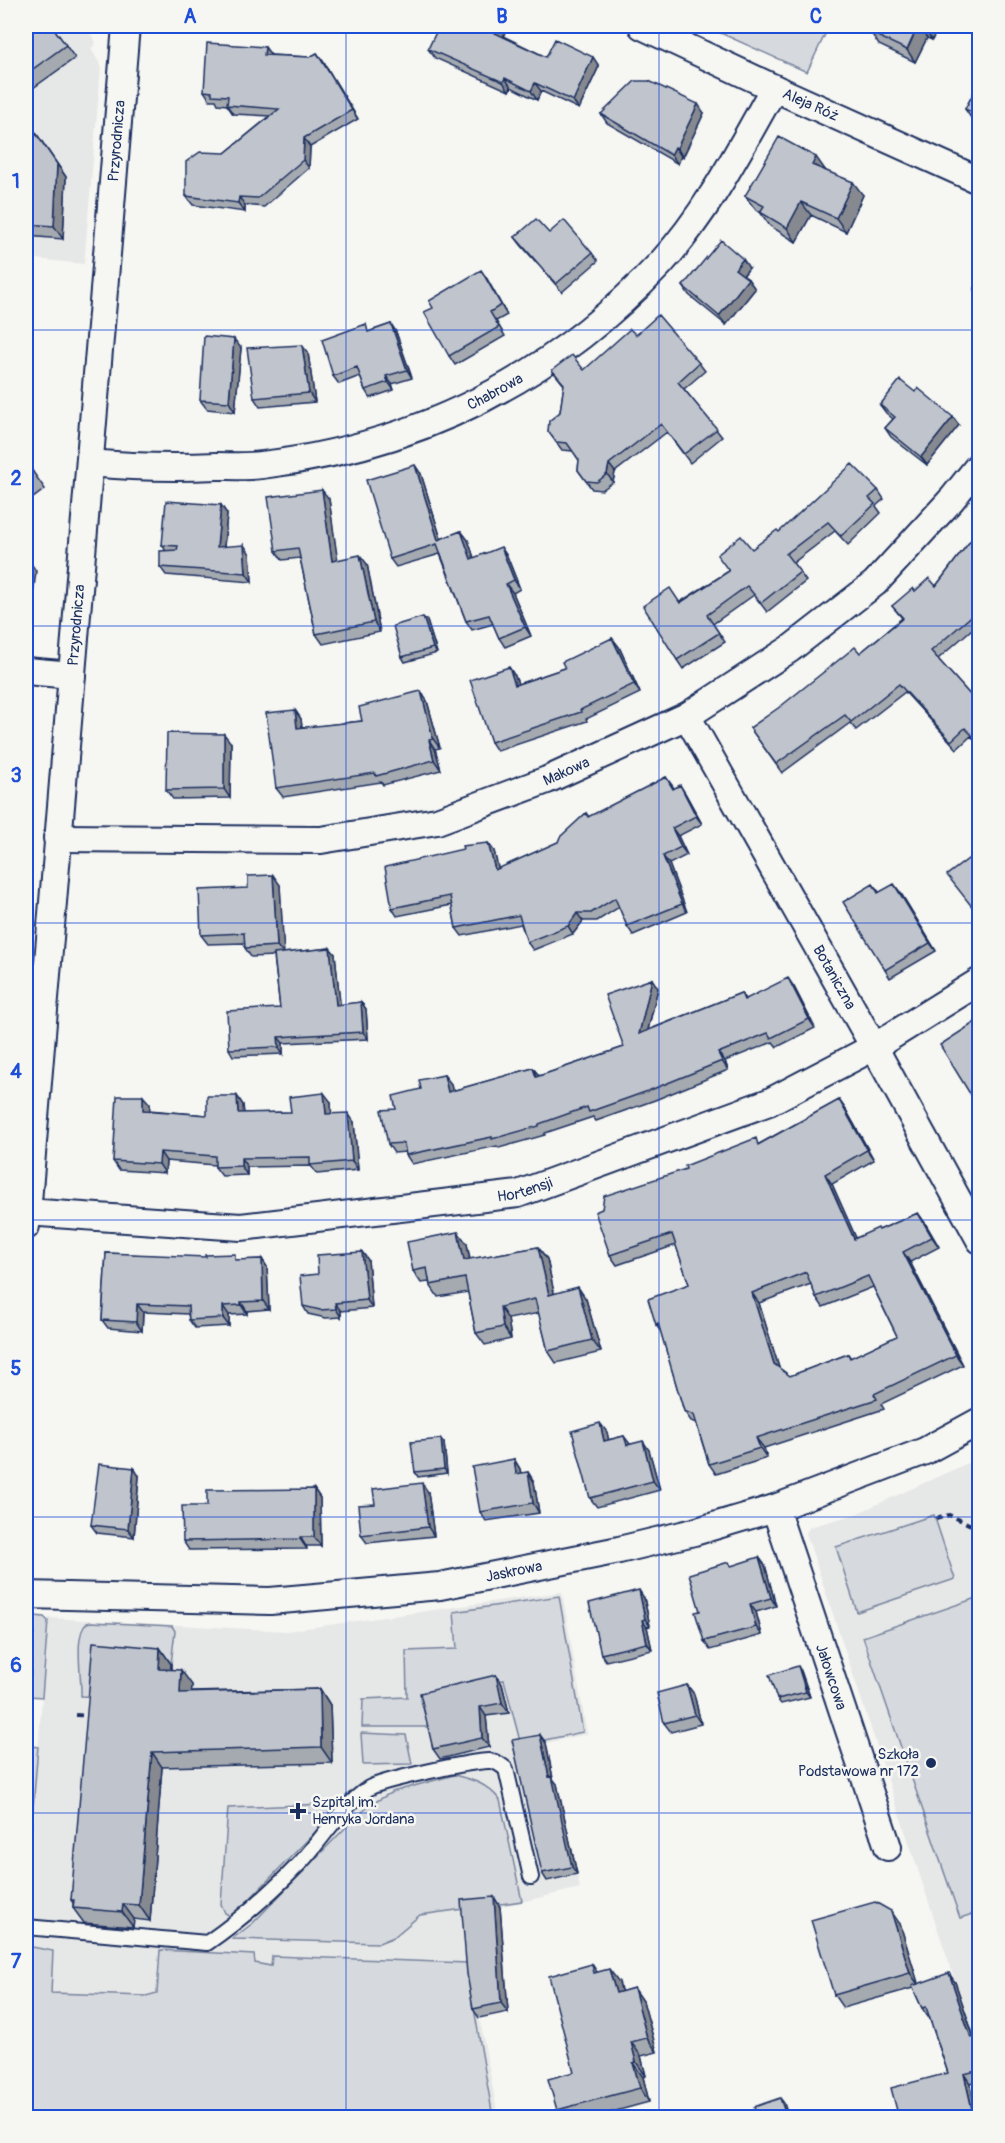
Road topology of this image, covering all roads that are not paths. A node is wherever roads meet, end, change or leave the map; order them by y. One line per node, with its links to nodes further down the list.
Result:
1 (126, 26): 5 (street, Przyrodnicza)
2 (642, 26): 3 (street, Aleja Róż)
3 (774, 88): 4 (street, Aleja Róż); 5 (street, Chabrowa)
4 (980, 181)
5 (90, 464): 8 (street, Przyrodnicza)
6 (980, 464): 9 (street, Makowa)
7 (26, 671): 8 (street)
8 (72, 675): 10 (street, Przyrodnicza)
9 (687, 716): 10 (street, Makowa); 12 (street, Botaniczna)
10 (57, 838): 13 (street, Przyrodnicza)
11 (980, 981): 12 (street, Hortensji)
12 (874, 1047): 14 (street, Hortensji); 15 (street, Botaniczna)
13 (33, 1049): 14 (street, Przyrodnicza)
14 (26, 1219)
15 (980, 1240)
16 (980, 1421): 17 (street, Jaskrowa)
17 (775, 1508): 18 (street, Jaskrowa); 19 (street, Jałowcowa)
18 (26, 1595)
19 (888, 1847)
20 (531, 1877): 21 (lane)
21 (26, 1927)

